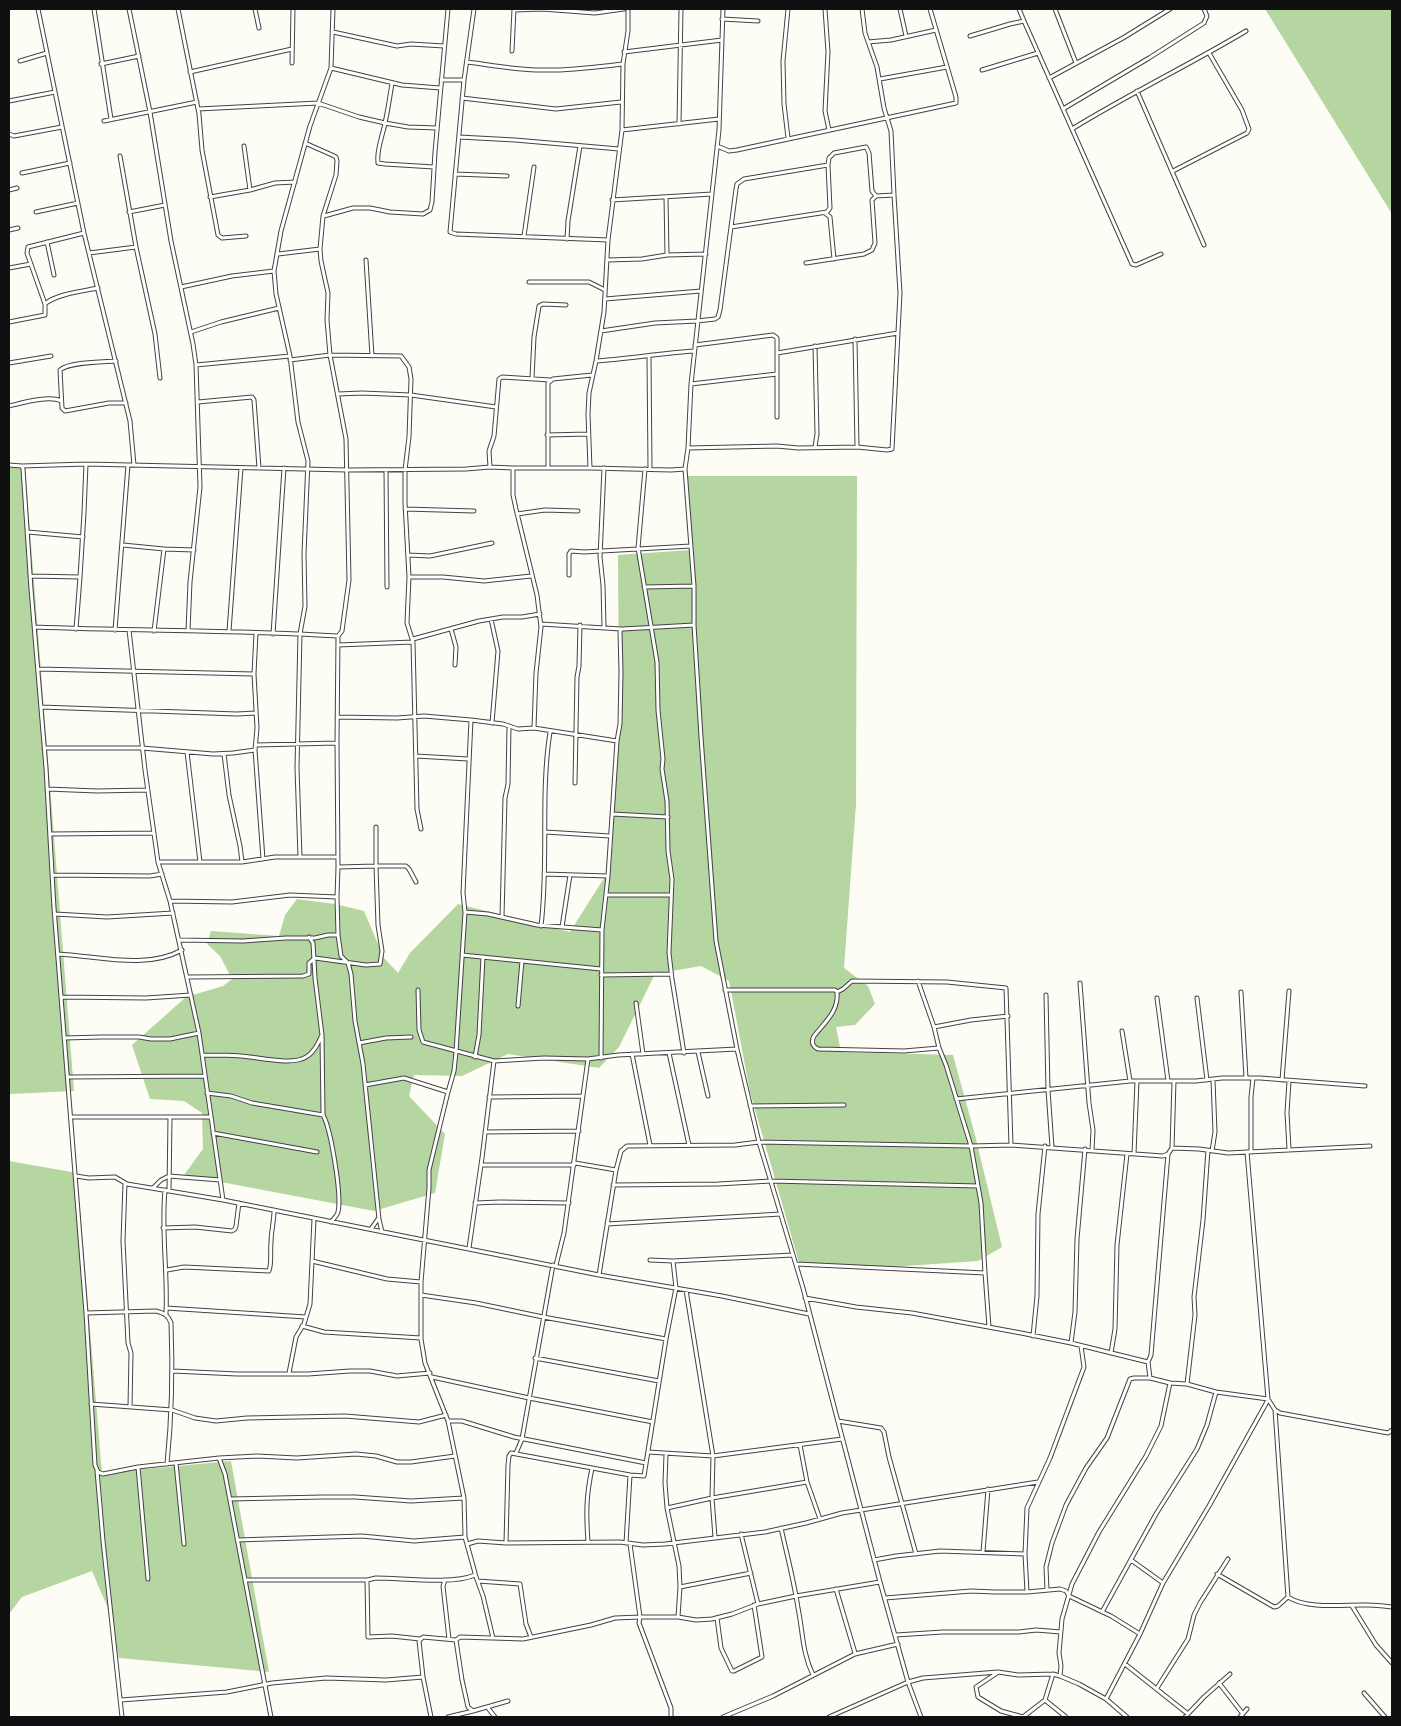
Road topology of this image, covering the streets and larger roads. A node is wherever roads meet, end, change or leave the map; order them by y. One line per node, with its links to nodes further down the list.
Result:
1 (38, 9): 40 (street)
2 (94, 9): 47 (street)
3 (129, 9): 42 (street)
4 (178, 9): 52 (street)
5 (255, 9): 26 (street)
6 (293, 9): 36 (street)
7 (333, 9): 29 (street)
8 (448, 9): 35 (street)
9 (474, 9): 44 (street)
10 (626, 9): 22 (street); 38 (street)
11 (681, 9): 34 (street)
12 (723, 9): 23 (street)
13 (788, 9): 82 (street)
14 (825, 9): 79 (street)
15 (862, 9): 33 (street)
16 (900, 9): 30 (street)
17 (930, 9): 27 (street)
18 (1020, 9): 25 (street)
19 (1055, 9): 46 (street)
20 (1170, 9): 46 (street)
21 (1204, 9): 66 (street)
22 (514, 10): 37 (street)
23 (722, 19): 24 (street); 32 (street)
24 (758, 21)
25 (1024, 21): 31 (street); 41 (street)
26 (259, 28)
27 (936, 30): 30 (street); 49 (street)
28 (1246, 31): 39 (street)
29 (333, 32): 35 (street); 50 (street)
30 (906, 36): 33 (street)
31 (970, 36)
32 (722, 40): 34 (street); 71 (street)
33 (868, 42): 54 (street)
34 (680, 44): 38 (street); 74 (street)
35 (444, 46): 55 (street)
36 (292, 49): 45 (street); 52 (street)
37 (512, 51)
38 (624, 52): 48 (street)
39 (1209, 52): 59 (street); 93 (street)
40 (47, 53): 43 (street); 60 (street)
41 (1038, 53): 51 (street); 53 (street)
42 (139, 56): 47 (street); 68 (street)
43 (20, 61)
44 (466, 62): 48 (street); 56 (street)
45 (292, 63)
46 (1076, 63): 53 (street)
47 (101, 64): 70 (street)
48 (623, 64): 64 (street)
49 (947, 67): 54 (street); 69 (street)
50 (331, 68): 57 (street); 65 (street)
51 (982, 70)
52 (190, 72): 63 (street)
53 (1049, 78): 66 (street)
54 (880, 79): 69 (street)
55 (441, 80): 56 (street); 58 (street)
56 (464, 80): 61 (street)
57 (392, 83): 58 (street); 73 (street)
58 (440, 88): 76 (street)
59 (1137, 91): 77 (street); 93 (street)
60 (54, 92): 62 (street); 75 (street)
61 (462, 98): 64 (street); 81 (street)
62 (9, 101)
63 (197, 102): 67 (street); 68 (street)
64 (622, 102): 78 (street)
65 (318, 103): 67 (street); 73 (street); 83 (street)
66 (1063, 109): 77 (street)
67 (198, 110): 105 (street)
68 (150, 112): 70 (street); 108 (street)
69 (886, 118): 79 (street); 102 (street)
70 (111, 119): 72 (street)
71 (719, 119): 74 (street); 86 (street)
72 (104, 121)
73 (385, 123): 76 (street); 91 (street)
74 (679, 124): 78 (street)
75 (62, 127): 80 (street); 89 (street)
76 (437, 128): 91 (street)
77 (1072, 128): 128 (street)
78 (622, 130): 87 (street)
79 (829, 130): 82 (street)
80 (9, 134)
81 (459, 138): 85 (street); 95 (street)
82 (788, 138): 86 (street)
83 (305, 143): 97 (street); 112 (street)
84 (244, 146): 100 (street)
85 (580, 146): 87 (street); 119 (street)
86 (717, 146): 101 (street)
87 (619, 149): 106 (street)
88 (120, 156): 110 (street)
89 (70, 163): 94 (street); 107 (street)
90 (828, 165): 104 (street); 111 (street); 113 (street)
91 (434, 166): 112 (street)
92 (534, 166): 118 (street)
93 (1173, 171): 122 (street)
94 (22, 173)
95 (455, 174): 96 (street); 118 (street)
96 (506, 176)
97 (294, 182): 100 (street); 126 (street)
98 (17, 188): 99 (street)
99 (9, 190)
100 (250, 190): 105 (street)
101 (712, 194): 103 (street); 127 (street)
102 (894, 195): 104 (street); 151 (street)
103 (666, 196): 106 (street); 129 (street)
104 (876, 196): 130 (street)
105 (210, 197): 117 (street)
106 (612, 200): 120 (street)
107 (78, 203): 109 (street); 116 (street)
108 (165, 205): 110 (street); 140 (street)
109 (36, 212)
110 (129, 212): 123 (street)
111 (826, 213): 113 (street); 130 (street)
112 (323, 216): 124 (street)
113 (731, 227): 147 (street)
114 (18, 228): 115 (street)
115 (9, 230)
116 (84, 233): 121 (street); 125 (street)
117 (246, 236)
118 (524, 236): 119 (street)
119 (567, 239): 120 (street)
120 (608, 240): 132 (street)
121 (47, 242): 134 (street); 137 (street)
122 (1204, 245)
123 (136, 247): 125 (street); 168 (street)
124 (320, 249): 126 (street); 157 (street)
125 (89, 253): 139 (street)
126 (278, 254): 136 (street)
127 (706, 254): 129 (street); 142 (street)
128 (1161, 254)
129 (667, 255): 132 (street)
130 (834, 259): 133 (street)
131 (366, 260): 159 (street)
132 (607, 260): 141 (street)
133 (806, 263)
134 (31, 264): 135 (street); 144 (street)
135 (9, 268)
136 (274, 271): 140 (street); 146 (street)
137 (54, 275)
138 (529, 282): 141 (street)
139 (98, 288): 144 (street); 162 (street)
140 (181, 288): 150 (street)
141 (605, 290): 143 (street)
142 (701, 291): 143 (street); 147 (street)
143 (605, 299): 149 (street)
144 (45, 304): 148 (street)
145 (566, 305): 169 (street)
146 (279, 308): 150 (street); 161 (street)
147 (698, 321): 149 (street); 153 (street)
148 (9, 322)
149 (601, 331): 163 (street)
150 (191, 332): 165 (street)
151 (898, 333): 152 (street); 183 (street)
152 (855, 339): 154 (street); 183 (street)
153 (695, 345): 155 (street); 156 (street)
154 (815, 346): 156 (street); 182 (street)
155 (694, 351): 160 (street); 171 (street)
156 (777, 353): 166 (street)
157 (330, 355): 159 (street); 161 (street); 172 (street)
158 (51, 356): 164 (street)
159 (372, 356): 173 (street)
160 (649, 357): 163 (street); 201 (street)
161 (290, 358): 165 (street); 195 (street)
162 (116, 361): 174 (street); 176 (street)
163 (596, 361): 167 (street)
164 (9, 363)
165 (196, 365): 175 (street)
166 (777, 374): 171 (street); 179 (street)
167 (592, 375): 170 (street); 180 (street)
168 (160, 378)
169 (532, 378): 170 (street); 178 (street)
170 (550, 380): 181 (street)
171 (691, 384): 184 (street)
172 (338, 394): 173 (street); 203 (street)
173 (411, 395): 178 (street); 205 (street)
174 (62, 401): 176 (street); 177 (street)
175 (198, 402): 190 (street); 193 (street)
176 (126, 403): 188 (street)
177 (9, 406)
178 (496, 406): 191 (street)
179 (777, 417)
180 (588, 434): 181 (street); 198 (street)
181 (547, 435): 197 (street)
182 (815, 447): 183 (street); 184 (street)
183 (857, 447)
184 (688, 448): 202 (street)
185 (86, 464): 187 (street); 189 (street); 211 (street)
186 (9, 465): 189 (street)
187 (128, 465): 188 (street); 213 (street)
188 (134, 465): 190 (street)
189 (22, 466): 210 (street)
190 (200, 467): 192 (street); 217 (street)
191 (490, 467): 196 (street); 205 (street)
192 (241, 468): 193 (street); 243 (street)
193 (259, 468): 194 (street)
194 (284, 468): 195 (street); 245 (street)
195 (308, 468): 203 (street); 246 (street)
196 (513, 468): 197 (street); 209 (street)
197 (548, 468): 198 (street)
198 (590, 468): 199 (street)
199 (604, 468): 200 (street); 218 (street)
200 (644, 469): 201 (street); 215 (street)
201 (650, 469): 202 (street)
202 (685, 469): 214 (street)
203 (347, 470): 204 (street); 247 (street)
204 (386, 470): 205 (street); 226 (street)
205 (405, 470): 206 (street)
206 (405, 508): 207 (street); 219 (street)
207 (474, 511)
208 (578, 511): 209 (street)
209 (517, 514): 222 (street)
210 (28, 532): 211 (street); 220 (street)
211 (83, 537): 224 (street)
212 (492, 542): 219 (street)
213 (123, 545): 216 (street); 239 (street)
214 (691, 546): 215 (street); 225 (street)
215 (638, 548): 218 (street); 227 (street)
216 (164, 549): 217 (street); 241 (street)
217 (194, 550): 242 (street)
218 (601, 551): 223 (street); 235 (street)
219 (408, 555): 221 (street)
220 (30, 576): 224 (street); 233 (street)
221 (409, 576): 222 (street); 248 (street)
222 (531, 576): 228 (street)
223 (569, 576)
224 (80, 577): 236 (street)
225 (694, 586): 227 (street); 232 (street)
226 (388, 587)
227 (644, 587): 234 (street)
228 (540, 614): 229 (street); 230 (street)
229 (491, 619): 237 (street); 260 (street)
230 (541, 624): 231 (street); 262 (street)
231 (580, 625): 235 (street); 264 (street)
232 (694, 625): 234 (street); 328 (street)
233 (35, 627): 236 (street); 251 (street)
234 (651, 627): 238 (street); 279 (street)
235 (604, 628): 238 (street)
236 (76, 629): 239 (street)
237 (451, 629): 248 (street); 250 (street)
238 (621, 629): 265 (street)
239 (115, 630): 240 (street)
240 (128, 630): 241 (street); 252 (street)
241 (154, 631): 242 (street)
242 (188, 631): 243 (street)
243 (229, 631): 244 (street)
244 (256, 634): 245 (street); 253 (street)
245 (273, 634): 246 (street)
246 (300, 634): 247 (street); 267 (street)
247 (338, 636): 249 (street)
248 (413, 640): 249 (street); 257 (street)
249 (338, 645): 258 (street)
250 (455, 665)
251 (38, 669): 252 (street); 254 (street)
252 (133, 671): 253 (street); 255 (street)
253 (254, 674): 256 (street)
254 (41, 707): 255 (street); 268 (street)
255 (138, 710): 256 (street); 269 (street)
256 (255, 713): 270 (street)
257 (415, 716): 258 (street); 259 (street); 273 (street)
258 (337, 717): 266 (street)
259 (470, 720): 260 (street); 274 (street)
260 (492, 723): 261 (street)
261 (509, 726): 262 (street); 307 (street)
262 (534, 728): 263 (street)
263 (550, 732): 264 (street); 282 (street)
264 (576, 734): 265 (street); 275 (street)
265 (617, 741): 278 (street)
266 (337, 743): 267 (street); 287 (street)
267 (298, 744): 270 (street); 286 (street)
268 (44, 748): 269 (street); 276 (street)
269 (142, 748): 271 (street); 277 (street)
270 (255, 748): 272 (street); 288 (street)
271 (187, 752): 272 (street); 290 (street)
272 (224, 754): 291 (street)
273 (416, 756): 274 (street); 281 (street)
274 (468, 759): 304 (street)
275 (575, 783)
276 (47, 788): 277 (street); 284 (street)
277 (148, 790): 283 (street)
278 (612, 814): 279 (street); 285 (street)
279 (668, 817): 300 (street)
280 (376, 827): 292 (street)
281 (421, 830)
282 (545, 832): 285 (street); 295 (street)
283 (154, 833): 284 (street); 289 (street)
284 (50, 834): 296 (street)
285 (610, 836): 298 (street)
286 (300, 856): 287 (street); 288 (street)
287 (338, 857): 293 (street)
288 (263, 859): 291 (street)
289 (158, 862): 290 (street); 294 (street)
290 (200, 862): 291 (street)
291 (242, 862)
292 (376, 866): 293 (street); 299 (street); 320 (street)
293 (338, 867): 302 (street)
294 (162, 874): 296 (street); 303 (street)
295 (544, 874): 297 (street); 308 (street)
296 (52, 875): 306 (street)
297 (570, 875): 298 (street); 309 (street)
298 (608, 876): 301 (street)
299 (416, 882)
300 (671, 894): 301 (street); 322 (street)
301 (606, 896): 310 (street)
302 (337, 897): 303 (street); 311 (street)
303 (170, 901): 305 (street)
304 (464, 912): 307 (street); 316 (street)
305 (173, 913): 306 (street); 313 (street)
306 (55, 914): 315 (street)
307 (502, 917): 308 (street)
308 (541, 926): 309 (street)
309 (562, 927): 310 (street)
310 (602, 930): 321 (street)
311 (338, 935): 312 (street); 320 (street)
312 (309, 937): 313 (street); 317 (street)
313 (180, 940): 314 (street)
314 (182, 950): 315 (street); 324 (street)
315 (58, 954): 334 (street)
316 (462, 955): 318 (street); 349 (street)
317 (315, 958): 320 (street); 324 (street); 343 (street)
318 (482, 958): 319 (street); 356 (street)
319 (522, 961): 321 (street); 338 (street)
320 (348, 963): 346 (street)
321 (601, 969): 323 (street)
322 (671, 974): 323 (street); 352 (street)
323 (601, 975): 357 (street)
324 (188, 977): 332 (street)
325 (918, 981): 330 (street); 339 (street); 340 (street)
326 (1080, 983): 373 (street)
327 (418, 990): 349 (street)
328 (725, 990): 330 (street); 348 (street)
329 (1289, 991): 367 (street)
330 (837, 992): 347 (street)
331 (1241, 992): 362 (street)
332 (191, 995): 334 (street); 342 (street)
333 (1046, 995): 375 (street)
334 (61, 998): 345 (street)
335 (1157, 998): 365 (street)
336 (1196, 998): 366 (street)
337 (636, 1003): 354 (street)
338 (518, 1006)
339 (1008, 1016): 340 (street); 378 (street)
340 (934, 1028): 347 (street)
341 (1122, 1032): 371 (street)
342 (199, 1033): 345 (street); 355 (street)
343 (322, 1035): 355 (street); 385 (street)
344 (411, 1037): 346 (street)
345 (64, 1038): 361 (street)
346 (359, 1044): 372 (street)
347 (939, 1048): 382 (street)
348 (737, 1049): 350 (street); 384 (street)
349 (456, 1052): 356 (street); 376 (street)
350 (698, 1052): 352 (street); 381 (street)
351 (669, 1053): 352 (street); 354 (street); 395 (street)
352 (684, 1053)
353 (632, 1054): 354 (street); 357 (street); 394 (street)
354 (643, 1054)
355 (203, 1055): 360 (street)
356 (475, 1057): 359 (street)
357 (601, 1058): 358 (street)
358 (588, 1059): 359 (street); 380 (street)
359 (494, 1061): 379 (street)
360 (204, 1076): 361 (street); 377 (street)
361 (68, 1078): 386 (street)
362 (1246, 1078): 363 (street); 364 (street)
363 (1253, 1078): 367 (street); 406 (street)
364 (1213, 1079): 366 (street); 404 (street)
365 (1168, 1080): 368 (street); 369 (street)
366 (1207, 1080): 369 (street)
367 (1282, 1080): 370 (street)
368 (1136, 1081): 371 (street); 408 (street)
369 (1174, 1081): 400 (street)
370 (1289, 1081): 374 (street); 402 (street)
371 (1130, 1082): 373 (street)
372 (365, 1085): 376 (street); 429 (street)
373 (1088, 1086): 375 (street); 403 (street)
374 (1365, 1086)
375 (1048, 1090): 378 (street); 398 (street)
376 (448, 1092): 435 (street)
377 (207, 1093): 385 (street); 388 (street)
378 (1010, 1093): 382 (street); 393 (street)
379 (489, 1096): 380 (street); 391 (street)
380 (583, 1096): 389 (street)
381 (708, 1096)
382 (956, 1099): 396 (street)
383 (844, 1105): 384 (street)
384 (750, 1106): 392 (street)
385 (323, 1115): 430 (street)
386 (72, 1117): 387 (street); 413 (street)
387 (170, 1117): 388 (street); 414 (street)
388 (210, 1118): 390 (street)
389 (579, 1131): 391 (street); 410 (street)
390 (213, 1132): 405 (street); 415 (street)
391 (485, 1132): 411 (street)
392 (759, 1142): 395 (street); 396 (street); 416 (street)
393 (1011, 1144): 396 (street); 397 (street)
394 (650, 1145): 395 (street); 412 (street)
395 (689, 1145)
396 (971, 1146): 419 (street)
397 (1045, 1146): 398 (street); 460 (street)
398 (1052, 1146): 401 (street)
399 (1370, 1146): 402 (street)
400 (1172, 1148): 404 (street); 409 (street)
401 (1085, 1149): 403 (street); 463 (street)
402 (1289, 1149): 406 (street)
403 (1092, 1150): 407 (street)
404 (1210, 1151): 406 (street); 474 (street)
405 (317, 1152)
406 (1249, 1152): 477 (street)
407 (1127, 1154): 408 (street); 465 (street)
408 (1134, 1154): 409 (street)
409 (1168, 1154): 467 (street)
410 (574, 1164): 411 (street); 412 (street); 425 (street)
411 (481, 1165): 424 (street)
412 (616, 1170): 418 (street)
413 (76, 1176): 417 (street); 453 (street)
414 (169, 1176): 415 (street); 420 (street); 421 (street)
415 (220, 1180): 422 (street)
416 (771, 1181): 418 (street); 419 (street); 427 (street)
417 (124, 1183): 420 (street); 452 (street)
418 (614, 1185): 431 (street)
419 (978, 1186): 444 (street)
420 (152, 1188): 421 (street)
421 (167, 1191): 422 (street); 432 (street)
422 (223, 1200): 423 (street)
423 (239, 1203): 426 (street); 432 (street)
424 (475, 1203): 425 (street); 436 (street)
425 (569, 1203): 442 (street)
426 (274, 1210): 428 (street); 443 (street)
427 (781, 1214): 431 (street); 437 (street)
428 (314, 1219): 430 (street); 439 (street)
429 (379, 1219): 433 (street); 434 (street)
430 (331, 1222): 433 (street)
431 (607, 1224): 445 (street)
432 (163, 1228): 443 (street)
433 (371, 1230): 434 (street)
434 (382, 1232): 435 (street)
435 (424, 1240): 436 (street); 446 (street)
436 (469, 1248): 442 (street)
437 (793, 1255): 440 (street); 441 (street)
438 (650, 1260): 440 (street)
439 (312, 1261): 446 (street); 456 (street)
440 (673, 1261): 447 (street)
441 (796, 1264): 444 (street); 450 (street)
442 (554, 1265): 445 (street); 457 (street)
443 (167, 1270): 451 (street)
444 (985, 1273): 459 (street)
445 (599, 1275): 447 (street)
446 (421, 1282): 449 (street)
447 (676, 1288): 448 (street); 462 (street)
448 (686, 1290): 455 (street); 494 (street)
449 (421, 1295): 457 (street); 461 (street)
450 (805, 1298): 455 (street); 459 (street)
451 (166, 1308): 454 (street); 456 (street)
452 (128, 1311): 453 (street); 454 (street); 479 (street)
453 (86, 1313): 478 (street)
454 (166, 1314): 468 (street)
455 (809, 1314): 484 (street)
456 (306, 1317): 458 (street)
457 (543, 1317): 462 (street); 466 (street)
458 (302, 1326): 461 (street); 469 (street)
459 (989, 1328): 460 (street)
460 (1033, 1336): 463 (street)
461 (421, 1338): 470 (street)
462 (666, 1339): 472 (street)
463 (1071, 1343): 464 (street)
464 (1080, 1346): 465 (street); 504 (street)
465 (1111, 1353): 467 (street)
466 (536, 1358): 472 (street); 476 (street)
467 (1148, 1362): 471 (street)
468 (173, 1371): 469 (street); 480 (street)
469 (289, 1374): 470 (street)
470 (431, 1375): 476 (street); 482 (street)
471 (1150, 1378): 473 (street); 542 (street)
472 (659, 1381): 485 (street)
473 (1170, 1384): 474 (street); 545 (street)
474 (1187, 1384): 475 (street)
475 (1216, 1392): 477 (street); 529 (street)
476 (529, 1398): 485 (street); 487 (street)
477 (1268, 1399): 481 (street); 539 (street)
478 (91, 1404): 479 (street); 501 (street)
479 (130, 1406): 480 (street)
480 (172, 1410): 482 (street); 497 (street)
481 (1274, 1410): 486 (street); 546 (street)
482 (446, 1415): 483 (street)
483 (448, 1421): 487 (street); 493 (street)
484 (838, 1421): 488 (street); 509 (street)
485 (653, 1422): 490 (street)
486 (1392, 1430)
487 (522, 1439): 491 (street); 496 (street)
488 (842, 1439): 489 (street); 511 (street)
489 (800, 1445): 494 (street); 503 (street)
490 (648, 1452): 492 (street); 496 (street)
491 (516, 1453): 500 (street); 519 (street)
492 (666, 1453): 494 (street); 510 (street)
493 (455, 1456): 495 (street); 506 (street)
494 (713, 1456): 507 (street)
495 (219, 1458): 498 (street); 508 (street)
496 (646, 1463): 502 (street)
497 (167, 1464): 498 (street); 499 (street)
498 (176, 1464): 522 (street)
499 (138, 1467): 501 (street); 533 (street)
500 (592, 1468): 502 (street); 518 (street)
501 (97, 1471): 578 (street)
502 (630, 1475): 520 (street)
503 (807, 1482): 507 (street); 512 (street)
504 (1038, 1482): 505 (street); 526 (street)
505 (988, 1490): 509 (street); 524 (street)
506 (464, 1498): 508 (street); 515 (street)
507 (712, 1498): 510 (street); 516 (street)
508 (230, 1499): 517 (street)
509 (902, 1503): 511 (street); 525 (street)
510 (667, 1508): 521 (street)
511 (860, 1510): 512 (street); 528 (street)
512 (820, 1519): 513 (street)
513 (781, 1528): 514 (street); 544 (street)
514 (741, 1534): 516 (street); 531 (street)
515 (465, 1537): 517 (street); 523 (street)
516 (715, 1537): 521 (street)
517 (236, 1540): 534 (street)
518 (588, 1542): 519 (street); 520 (street)
519 (506, 1543): 523 (street)
520 (628, 1543): 521 (street); 553 (street)
521 (674, 1543): 540 (street)
522 (184, 1544)
523 (466, 1544): 530 (street)
524 (983, 1552): 525 (street); 526 (street)
525 (916, 1554): 528 (street)
526 (1026, 1554): 543 (street)
527 (1228, 1559): 532 (street)
528 (874, 1560): 538 (street)
529 (1131, 1560): 539 (street); 551 (street)
530 (475, 1573): 536 (street); 537 (street)
531 (751, 1573): 540 (street); 548 (street)
532 (1217, 1574): 546 (street); 576 (street)
533 (148, 1579)
534 (244, 1580): 535 (street); 575 (street)
535 (367, 1580): 536 (street); 560 (street)
536 (445, 1580): 561 (street)
537 (478, 1581): 558 (street); 559 (street)
538 (880, 1582): 541 (street); 547 (street)
539 (1163, 1583): 556 (street)
540 (680, 1586): 552 (street)
541 (836, 1589): 544 (street); 564 (street)
542 (1047, 1590): 543 (street); 545 (street)
543 (1028, 1592): 547 (street)
544 (796, 1596): 548 (street); 570 (street)
545 (1069, 1596): 551 (street); 555 (street)
546 (1288, 1597): 549 (street)
547 (884, 1598): 557 (street)
548 (756, 1604): 554 (street); 554 (street)
549 (1352, 1606): 550 (street); 565 (street)
550 (1392, 1607)
551 (1102, 1612): 556 (street)
552 (678, 1617): 553 (street); 554 (street)
553 (640, 1618): 558 (street); 593 (street)
554 (717, 1618)
555 (1061, 1632): 557 (street); 571 (street)
556 (1140, 1634): 566 (street)
557 (896, 1635): 563 (street)
558 (531, 1637): 559 (street)
559 (493, 1638): 562 (street)
560 (420, 1639): 561 (street); 572 (street)
561 (449, 1640): 562 (street)
562 (456, 1640): 584 (street)
563 (898, 1644): 564 (street); 573 (street)
564 (855, 1654): 570 (street)
565 (1392, 1663)
566 (1125, 1664): 576 (street); 580 (street)
567 (998, 1672): 568 (street); 573 (street); 585 (street)
568 (1053, 1674): 571 (street); 579 (street)
569 (1230, 1674): 574 (street)
570 (813, 1675): 594 (street)
571 (1060, 1676): 580 (street)
572 (423, 1677): 575 (street); 590 (street)
573 (908, 1682): 595 (street); 596 (street)
574 (1220, 1683): 586 (street); 587 (street)
575 (266, 1685): 578 (street); 589 (street)
576 (1157, 1688): 586 (street)
577 (1364, 1693): 601 (street)
578 (121, 1700): 588 (street)
579 (1045, 1700): 598 (street); 599 (street)
580 (1106, 1700): 600 (street)
581 (508, 1701): 582 (street)
582 (488, 1708): 584 (street); 592 (street)
583 (1246, 1709): 587 (street)
584 (473, 1711): 591 (street)
585 (1006, 1711): 597 (street); 598 (street)
586 (1187, 1716)
587 (1242, 1716)
588 (122, 1717)
589 (271, 1717)
590 (431, 1717)
591 (448, 1717)
592 (495, 1717)
593 (671, 1717)
594 (723, 1717)
595 (829, 1717)
596 (921, 1717)
597 (1003, 1717)
598 (1023, 1717)
599 (1066, 1717)
600 (1125, 1717)
601 (1385, 1717)

